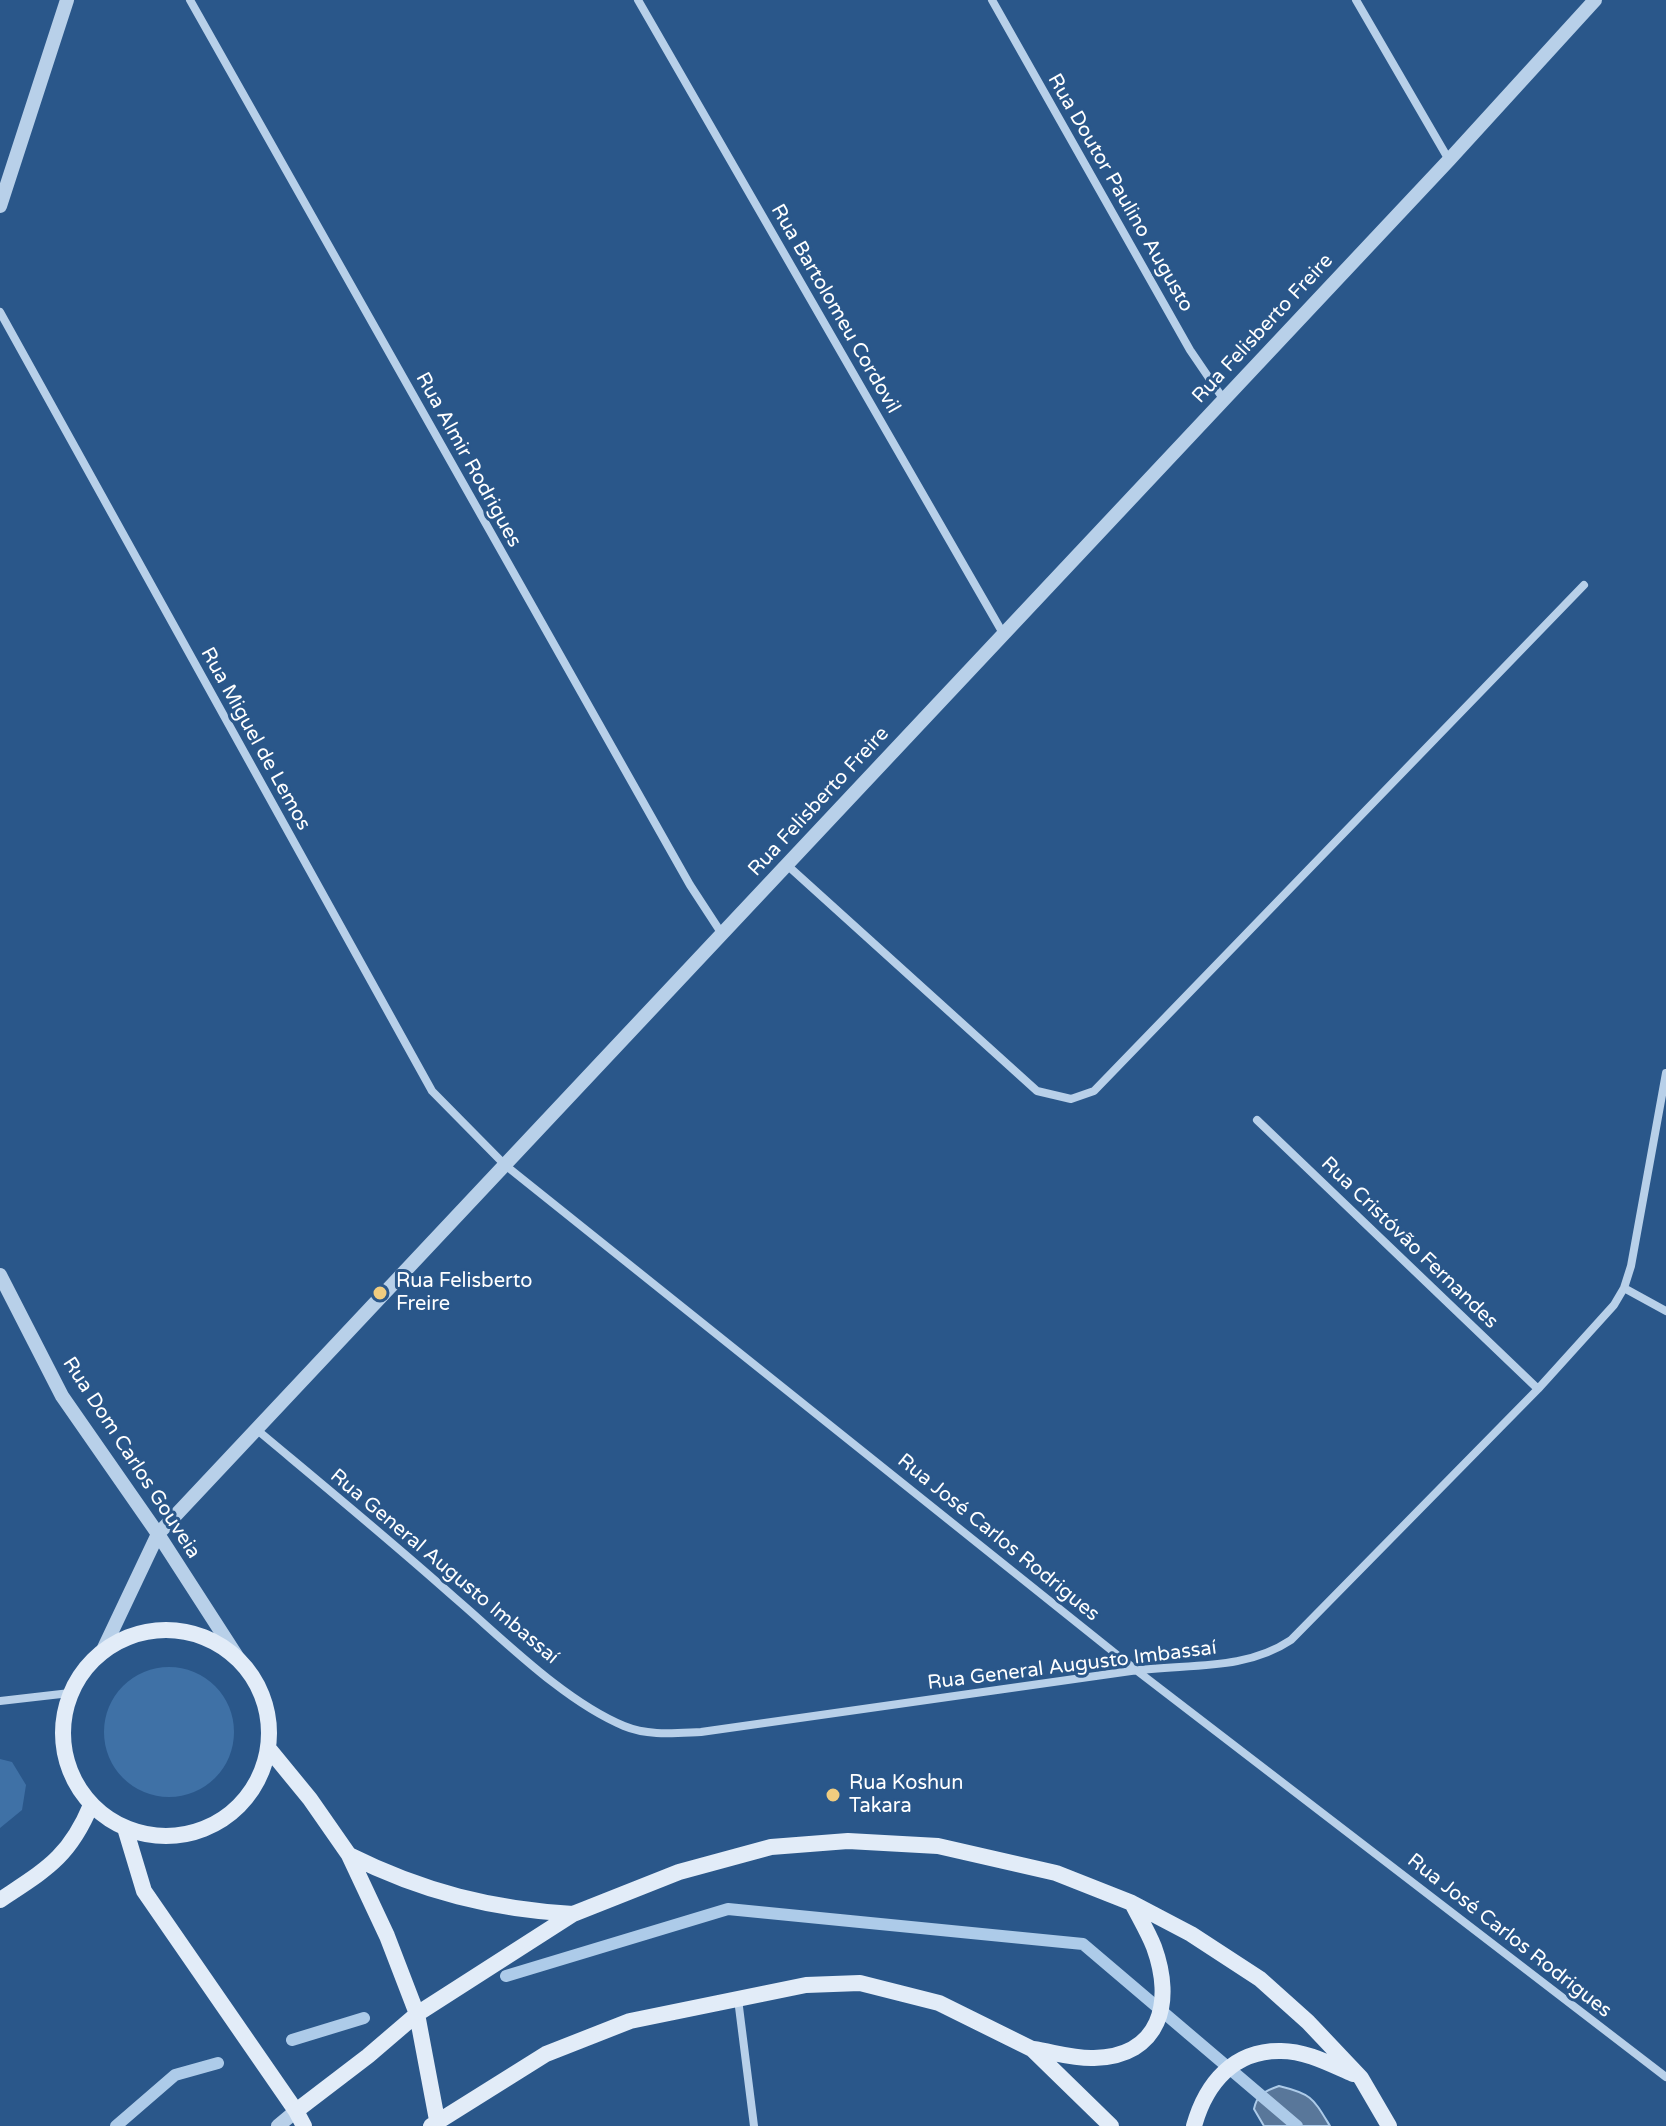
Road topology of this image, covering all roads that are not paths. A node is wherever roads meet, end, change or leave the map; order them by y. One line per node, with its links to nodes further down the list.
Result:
1 (67, 0): 8 (street)
2 (190, 0): 14 (street, Rua Almir Rodrigues)
3 (638, 0): 12 (street, Rua Bartolomeu Cordovil)
4 (992, 0): 10 (street, Rua Doutor Paulino Augusto)
5 (1356, 0): 7 (street)
6 (1595, 0): 7 (street, Rua Felisberto Freire)
7 (1449, 160): 10 (street, Rua Felisberto Freire)
8 (0, 206)
9 (0, 312): 17 (street, Rua Miguel de Lemos)
10 (1224, 400): 12 (street, Rua Felisberto Freire)
11 (1584, 585): 13 (street)
12 (1004, 635): 13 (street, Rua Felisberto Freire)
13 (787, 865): 14 (street, Rua Felisberto Freire)
14 (722, 934): 17 (street, Rua Felisberto Freire)
15 (1666, 1073): 19 (street, Rua General Augusto Imbassaí)
16 (1257, 1120): 21 (street, Rua Cristóvão Fernandes)
17 (505, 1165): 22 (street, Rua Felisberto Freire); 26 (street, Rua José Carlos Rodrigues)
18 (0, 1275): 23 (street, Rua Dom Carlos Gouveia)
19 (1624, 1288): 20 (street); 21 (street, Rua General Augusto Imbassaí)
20 (1666, 1311)
21 (1538, 1389): 26 (street, Rua General Augusto Imbassaí)
22 (256, 1429): 23 (street, Rua Felisberto Freire); 26 (street, Rua General Augusto Imbassaí)
23 (158, 1534): 24 (street, Rua Felisberto Freire); 25 (street, Rua Dom Carlos Gouveia)
24 (103, 1650): 25 (main road); 27 (main road)
25 (238, 1658): 29 (main road)
26 (1136, 1670): 39 (street, Rua José Carlos Rodrigues)
27 (70, 1693): 28 (street); 30 (main road)
28 (0, 1701)
29 (269, 1749): 31 (main road); 32 (main road)
30 (91, 1805): 31 (main road); 33 (main road)
31 (125, 1828): 41 (main road)
32 (349, 1855): 35 (main road); 37 (main road)
33 (0, 1900)
34 (1132, 1903): 35 (main road); 38 (main road); 40 (main road)
35 (573, 1914): 37 (main road)
36 (738, 1999): 38 (main road); 42 (main road); 44 (street)
37 (417, 2014): 41 (main road); 42 (main road)
38 (1032, 2049): 45 (main road)
39 (1666, 2077)
40 (1361, 2078): 46 (main road); 47 (main road)
41 (300, 2119): 43 (street)
42 (435, 2124)
43 (278, 2126)
44 (754, 2126)
45 (1111, 2126)
46 (1194, 2126)
47 (1389, 2126)

